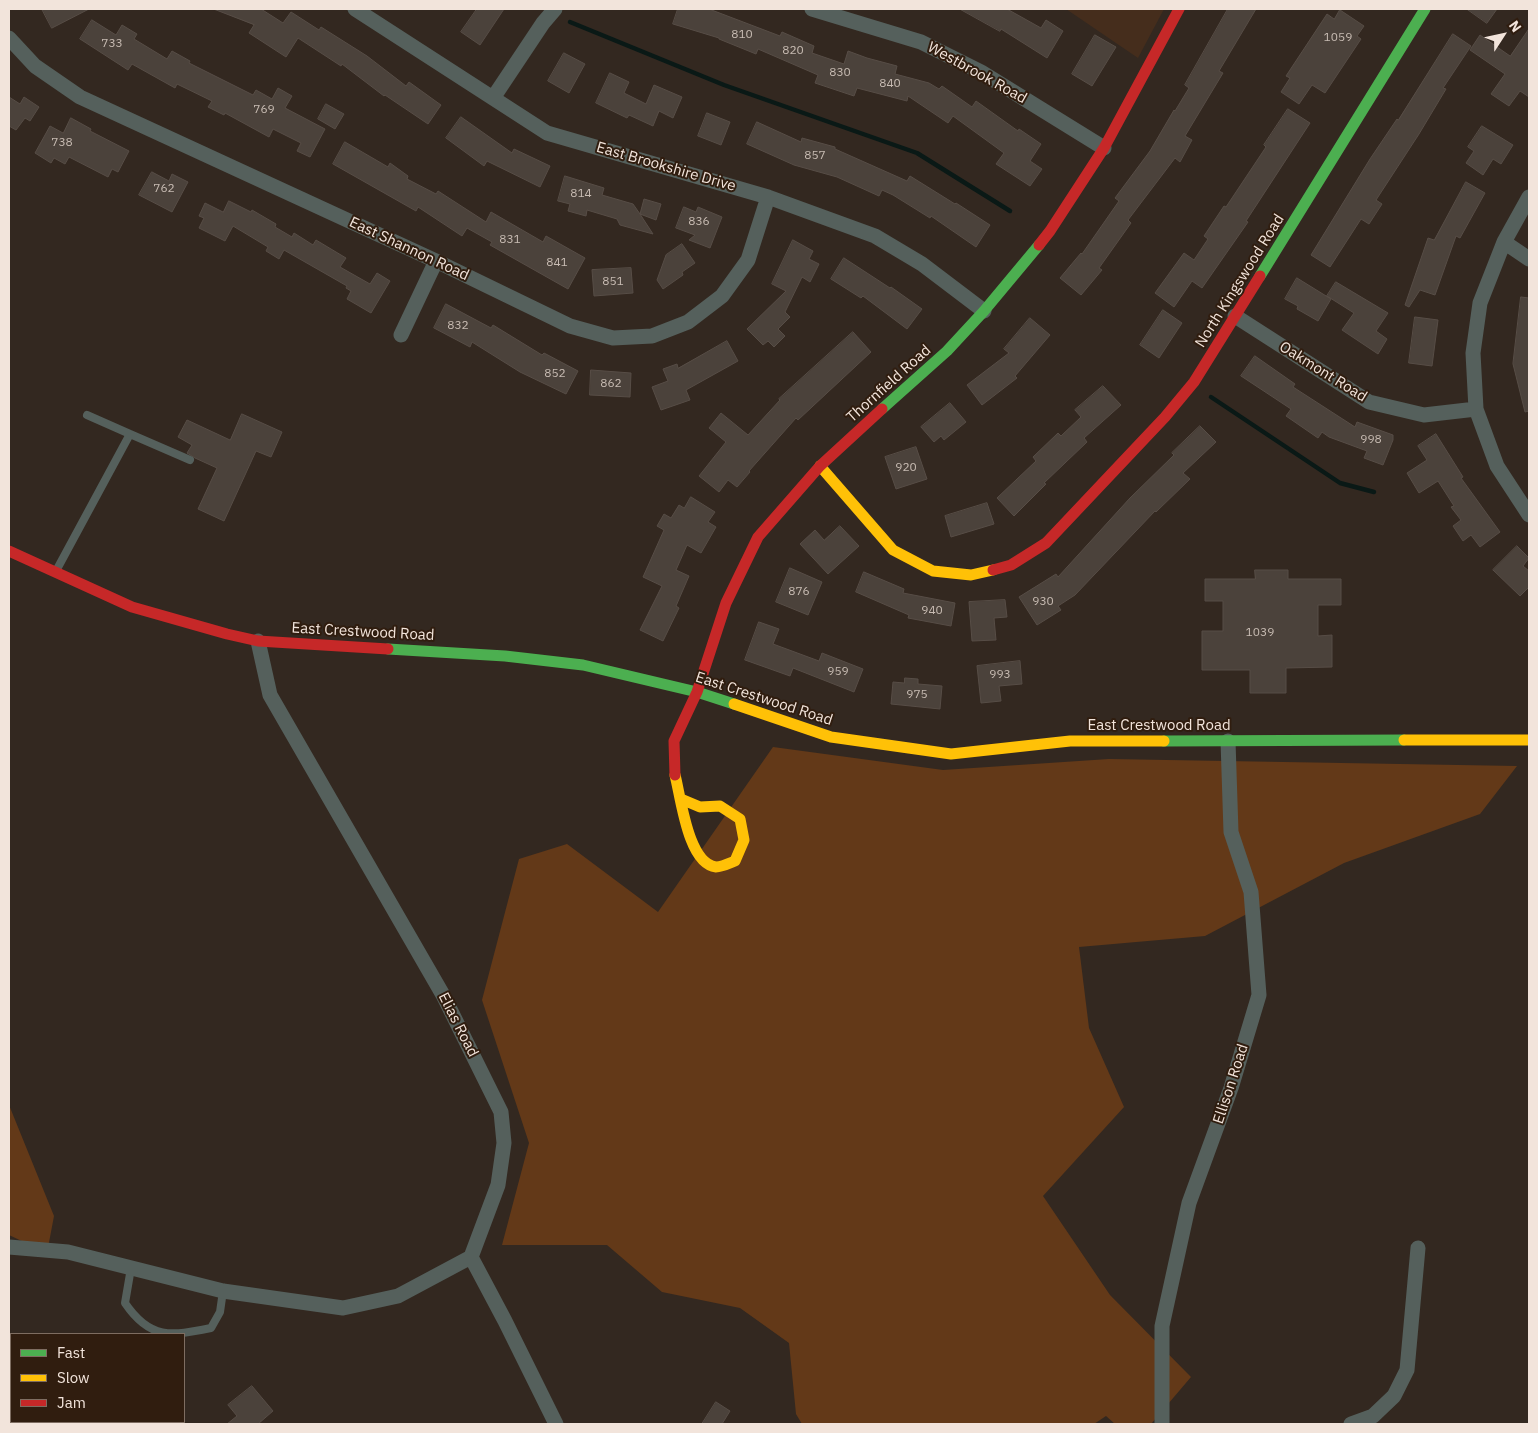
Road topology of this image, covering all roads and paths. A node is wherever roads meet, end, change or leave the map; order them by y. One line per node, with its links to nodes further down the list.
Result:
1 (355, 9): 7 (street, East Brookshire Drive)
2 (554, 9): 7 (street)
3 (812, 9): 8 (street, Westbrook Road)
4 (1179, 9): 8 (street, Thornfield Road)
5 (1425, 9): 15 (street, North Kingswood Road)
6 (9, 38): 13 (street, East Shannon Road)
7 (493, 98): 10 (street, East Brookshire Drive)
8 (1104, 148): 14 (street, Thornfield Road)
9 (1529, 196): 11 (street)
10 (768, 197): 13 (street, East Shannon Road); 14 (street, East Brookshire Drive)
11 (1504, 242): 12 (street); 17 (street)
12 (1529, 259)
13 (436, 261): 16 (street)
14 (984, 311): 21 (street, Thornfield Road)
15 (1235, 316): 17 (street, Oakmont Road); 21 (street, North Kingswood Road)
16 (400, 336)
17 (1476, 409): 22 (street)
18 (87, 415): 19 (lane)
19 (130, 434): 20 (lane); 24 (lane)
20 (190, 460)
21 (820, 466): 26 (street, Thornfield Road)
22 (1529, 515)
23 (9, 550): 24 (street, East Crestwood Road)
24 (55, 572): 25 (street, East Crestwood Road)
25 (258, 641): 26 (street, East Crestwood Road); 32 (street, Elias Road)
26 (697, 692): 28 (street, East Crestwood Road); 29 (street, Thornfield Road)
27 (1529, 740): 28 (street, East Crestwood Road)
28 (1228, 741): 36 (street, Ellison Road)
29 (681, 799): 29 (street, Thornfield Road)
30 (9, 1247): 33 (street)
31 (1418, 1248): 37 (street)
32 (471, 1257): 34 (street); 35 (street)
33 (131, 1268): 34 (street); 34 (lane)
34 (223, 1291)
35 (556, 1424)
36 (1162, 1424)
37 (1351, 1424)

